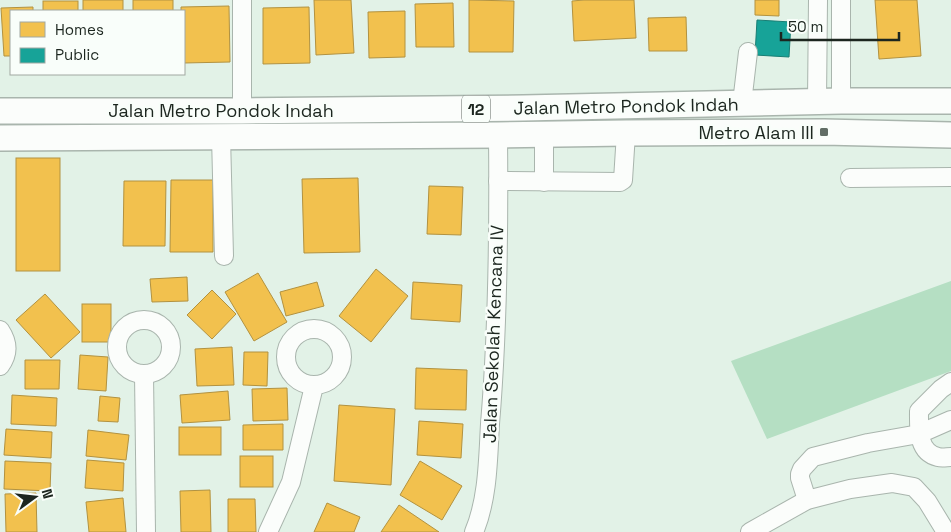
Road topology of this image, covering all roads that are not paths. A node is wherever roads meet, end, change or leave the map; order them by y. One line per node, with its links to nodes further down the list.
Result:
1 (242, 0): 9 (street)
2 (818, 0): 5 (street)
3 (842, 0): 5 (street)
4 (748, 52): 7 (street)
5 (829, 101): 6 (highway, Jalan Metro Pondok Indah / 12); 7 (highway, Jalan Metro Pondok Indah / 12)
6 (951, 101)
7 (742, 103): 9 (highway, Jalan Metro Pondok Indah / 12)
8 (0, 111): 9 (highway, Jalan Metro Pondok Indah / 12)
9 (242, 111)
10 (626, 133): 11 (highway, Jalan Metro Pondok Indah / 12); 13 (highway, Jalan Metro Pondok Indah / 12); 19 (street)
11 (544, 134): 12 (highway, Jalan Metro Pondok Indah / 12); 19 (street)
12 (498, 135): 14 (highway, Jalan Metro Pondok Indah / 12); 18 (street, Jalan Sekolah Kencana IV)
13 (951, 135)
14 (221, 136): 15 (highway, Jalan Metro Pondok Indah / 12); 20 (street)
15 (0, 138)
16 (850, 178): 17 (street)
17 (951, 178)
18 (498, 181): 19 (street); 33 (street, Jalan Sekolah Kencana IV)
19 (544, 182)
20 (224, 256)
21 (0, 330): 22 (street)
22 (0, 366)
23 (144, 374): 31 (street)
24 (951, 382): 27 (street)
25 (314, 386): 32 (street)
26 (951, 420): 27 (street)
27 (919, 434): 28 (street); 29 (street)
28 (951, 456)
29 (807, 500): 30 (street); 34 (street)
30 (754, 531)
31 (146, 532)
32 (268, 532)
33 (474, 532)
34 (946, 532)

